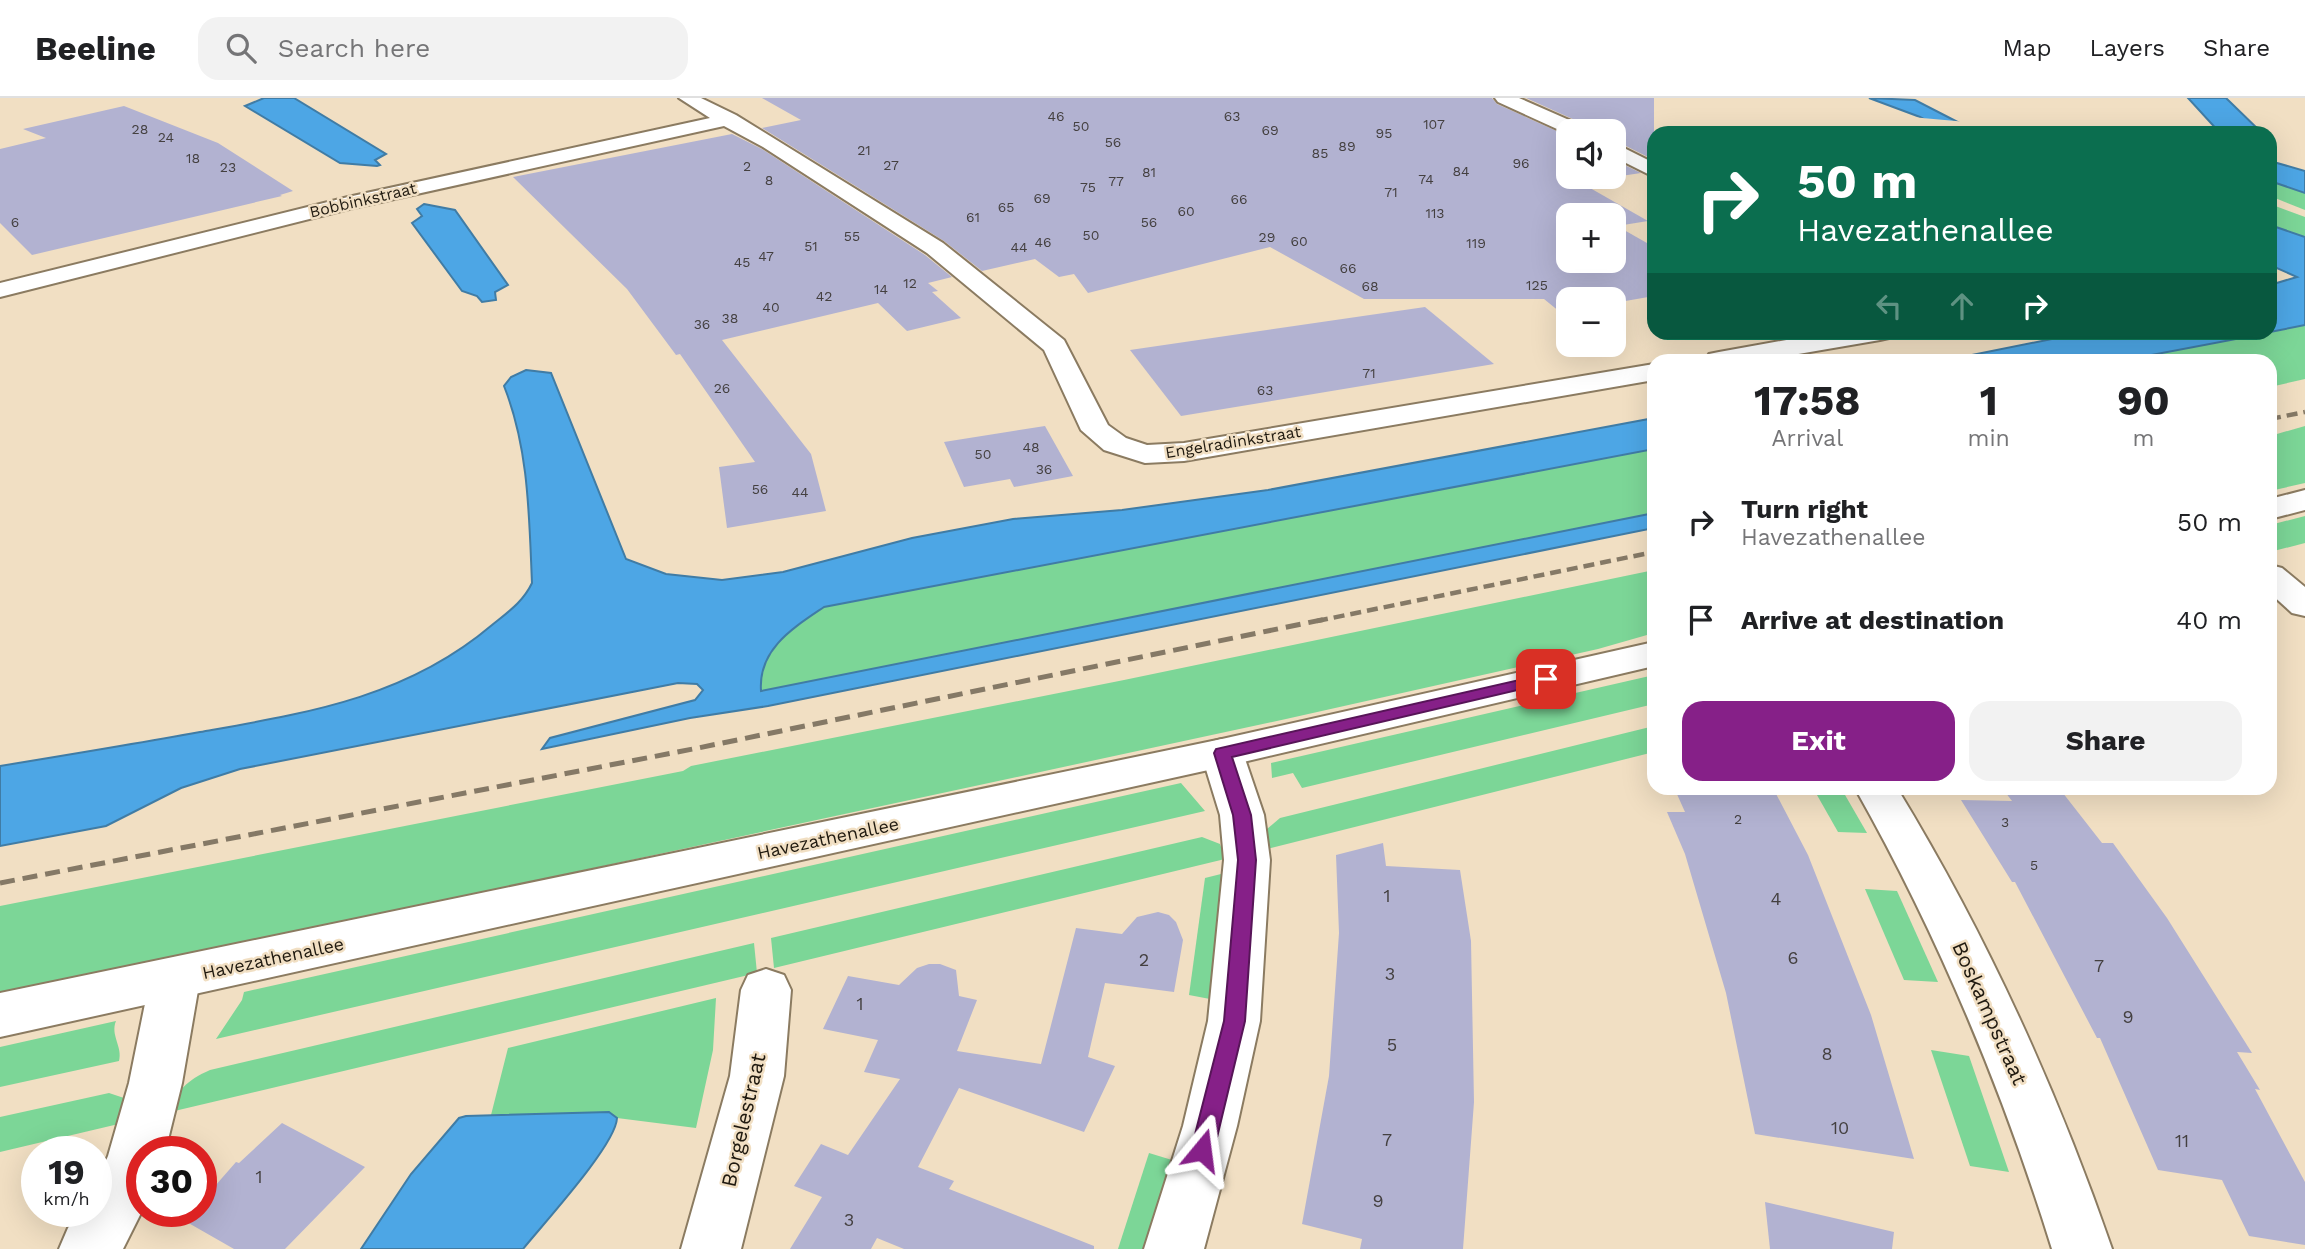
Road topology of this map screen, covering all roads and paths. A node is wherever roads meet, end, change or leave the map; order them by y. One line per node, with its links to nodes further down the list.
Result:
1 (1504, 98): 4 (street)
2 (693, 100): 3 (street, Engelradinkstraat)
3 (723, 108): 7 (street, Bobbinkstraat); 10 (street, Engelradinkstraat)
4 (1556, 121)
5 (1626, 156): 6 (street)
6 (1647, 167)
7 (0, 290)
8 (1835, 340): 9 (street)
9 (1754, 354)
10 (1647, 373)
11 (2305, 500): 12 (street)
12 (2277, 507)
13 (2277, 581): 14 (street)
14 (2305, 605)
15 (1647, 656): 16 (street, Havezathenallee)
16 (1222, 753): 18 (street, Havezathenallee); 23 (street)
17 (1880, 795): 24 (street, Boskampstraat)
18 (174, 979): 20 (street, Havezathenallee); 21 (street)
19 (766, 990): 22 (street, Borgelestraat)
20 (0, 1015)
21 (89, 1249)
22 (711, 1249)
23 (1174, 1249)
24 (2082, 1249)

